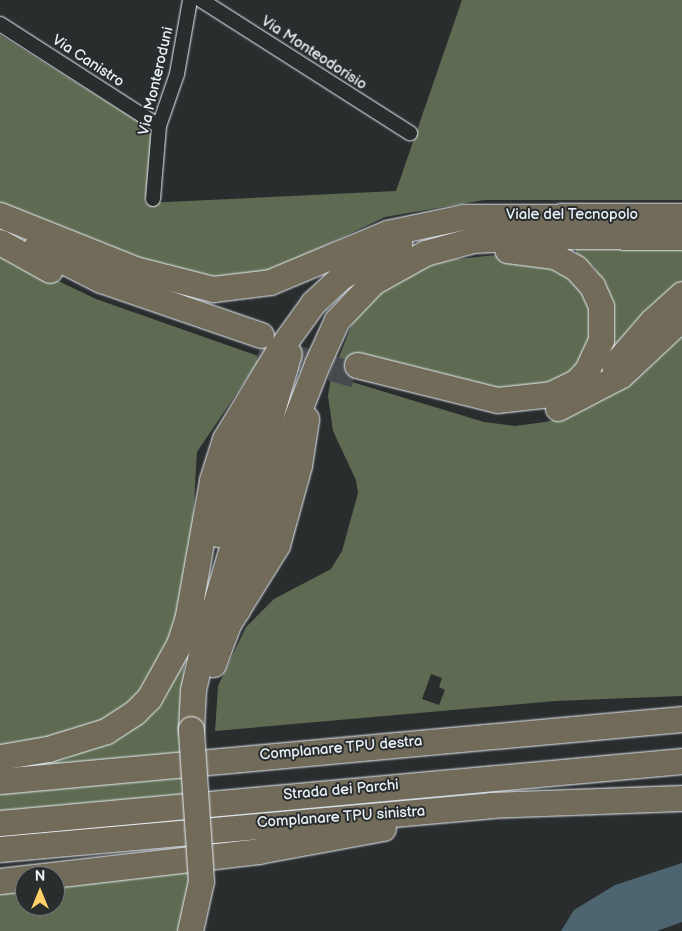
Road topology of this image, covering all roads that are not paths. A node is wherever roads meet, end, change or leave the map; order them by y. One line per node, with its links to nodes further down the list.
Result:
1 (190, 0): 4 (street, Via Monteroduni)
2 (201, 0): 5 (street, Via Monteodorisio)
3 (0, 24): 4 (street, Via Canistro)
4 (158, 126): 6 (street, Via Monteroduni)
5 (410, 133)
6 (152, 199)
7 (0, 215): 9 (highway)
8 (676, 215): 9 (highway, Viale del Tecnopolo)
9 (463, 217): 15 (highway)
10 (0, 224): 12 (highway)
11 (682, 237): 13 (highway)
12 (0, 242)
13 (425, 253): 17 (highway); 19 (highway)
14 (682, 294): 17 (highway)
15 (300, 318): 19 (highway); 21 (highway)
16 (682, 318): 17 (highway)
17 (576, 401)
18 (682, 718): 23 (highway, Complanare TPU destra)
19 (196, 729): 30 (highway, bridge); 31 (highway)
20 (682, 745): 26 (highway, Strada dei Parchi)
21 (0, 757)
22 (682, 761): 27 (highway, Strada dei Parchi)
23 (0, 781)
24 (682, 798): 25 (highway, Complanare TPU sinistra)
25 (590, 803): 28 (highway, Complanare TPU sinistra); 29 (highway)
26 (0, 807)
27 (0, 824)
28 (0, 849)
29 (0, 881)
30 (190, 931)
31 (202, 931)

